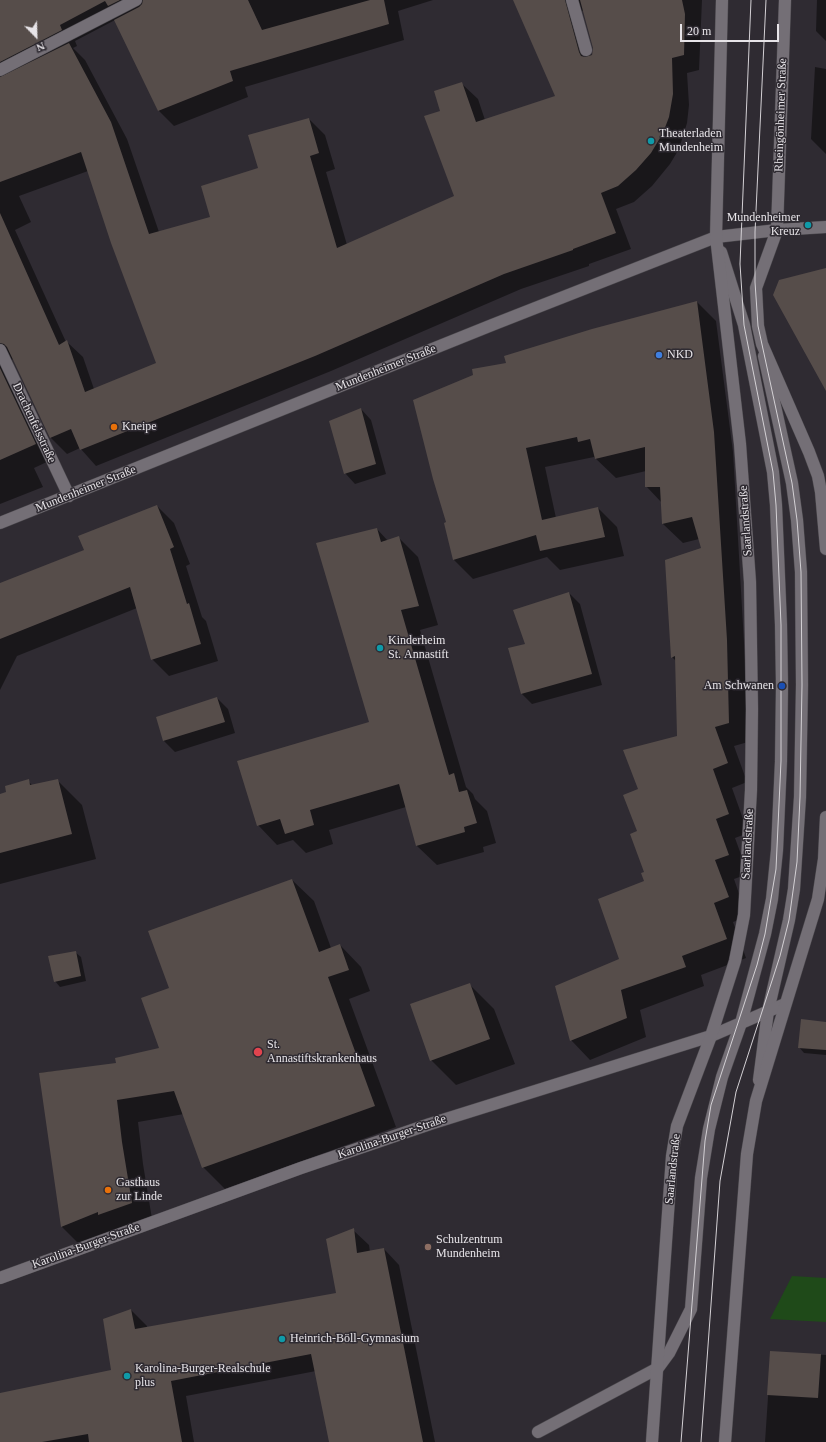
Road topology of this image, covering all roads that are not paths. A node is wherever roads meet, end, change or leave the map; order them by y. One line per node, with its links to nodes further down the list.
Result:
1 (136, 0): 6 (street)
2 (572, 0): 5 (street)
3 (722, 0): 9 (street)
4 (784, 0): 8 (street, Rheingönheimer Straße)
5 (586, 50)
6 (0, 70)
7 (826, 227): 8 (street, Mundenheimer Straße)
8 (777, 230): 9 (street, Mundenheimer Straße); 10 (street)
9 (716, 237): 12 (street, Mundenheimer Straße); 19 (street); 20 (street, Saarlandstraße)
10 (762, 344): 14 (street); 18 (street)
11 (0, 350): 12 (street, Drachenfelsstraße)
12 (69, 496): 13 (street, Mundenheimer Straße)
13 (0, 523)
14 (826, 541): 15 (street)
15 (826, 549)
16 (826, 817): 17 (street)
17 (785, 1004): 18 (street, Karolina-Burger-Straße); 21 (street)
18 (768, 1011): 19 (street, Karolina-Burger-Straße); 21 (street)
19 (741, 1023): 20 (street, Karolina-Burger-Straße); 23 (street)
20 (711, 1036): 22 (street, Karolina-Burger-Straße); 23 (street, Saarlandstraße)
21 (756, 1102): 26 (street)
22 (0, 1278)
23 (658, 1368): 24 (street); 25 (street, Saarlandstraße)
24 (538, 1432)
25 (652, 1442)
26 (725, 1442)

